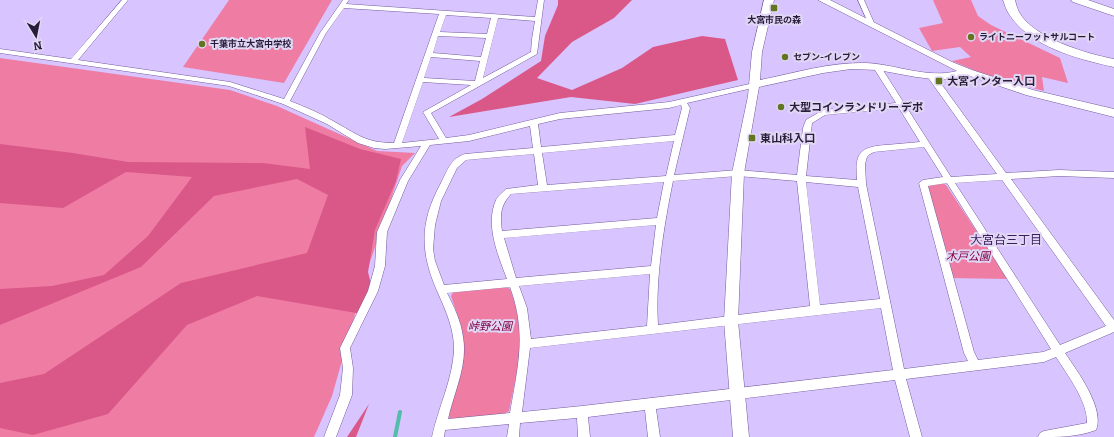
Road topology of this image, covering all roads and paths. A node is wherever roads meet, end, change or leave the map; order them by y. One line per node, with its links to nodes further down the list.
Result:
1 (125, 0): 24 (street)
2 (541, 0): 15 (street)
3 (769, 0): 31 (street)
4 (823, 0): 17 (street)
5 (860, 0): 17 (street)
6 (1009, 0): 25 (highway)
7 (1020, 0): 22 (highway)
8 (1076, 0): 9 (highway)
9 (1094, 2): 11 (highway); 13 (highway); 16 (highway)
10 (344, 3): 12 (street); 32 (street)
11 (1114, 6)
12 (443, 13): 14 (street); 18 (street)
13 (1114, 13)
14 (495, 16): 15 (street); 19 (street)
15 (538, 18): 30 (street)
16 (1114, 18)
17 (872, 25): 27 (street)
18 (437, 34): 19 (street); 21 (street)
19 (489, 36): 23 (street)
20 (0, 51): 24 (street)
21 (430, 55): 23 (street); 29 (street)
22 (1114, 57)
23 (483, 59): 30 (street)
24 (73, 60): 32 (street)
25 (1114, 63)
26 (878, 67): 28 (street); 31 (street); 34 (street)
27 (967, 72): 28 (street); 35 (street)
28 (931, 76): 45 (street)
29 (420, 80): 30 (street); 41 (street)
30 (478, 85): 38 (street)
31 (754, 85): 33 (street); 43 (street)
32 (286, 102): 41 (street)
33 (684, 102): 36 (street); 37 (street)
34 (900, 105): 40 (street); 47 (street)
35 (1114, 113)
36 (534, 123): 38 (street); 42 (street)
37 (678, 138): 42 (street); 46 (street)
38 (444, 141): 39 (street)
39 (427, 143): 41 (street); 70 (street)
40 (926, 144): 48 (street); 49 (street)
41 (397, 146)
42 (538, 151): 50 (street); 55 (street)
43 (738, 173): 46 (street); 47 (street); 58 (street)
44 (1114, 175): 45 (street)
45 (1003, 176): 48 (street); 59 (street)
46 (670, 178): 50 (street); 51 (street)
47 (801, 178): 49 (street); 57 (street)
48 (948, 180): 62 (street); 63 (street)
49 (862, 184): 56 (street)
50 (543, 188): 52 (street)
51 (662, 221): 52 (street); 53 (street)
52 (498, 235): 54 (street)
53 (655, 270): 54 (street); 60 (street)
54 (514, 282): 55 (street); 61 (street)
55 (442, 289): 69 (street)
56 (885, 303): 57 (street); 64 (street)
57 (815, 310): 58 (street)
58 (731, 321): 60 (street); 65 (street)
59 (1114, 327): 62 (street)
60 (653, 330): 61 (street)
61 (527, 344): 68 (street)
62 (1059, 351): 63 (street); 77 (street)
63 (975, 364): 64 (street)
64 (899, 373): 65 (street); 76 (street)
65 (737, 393): 66 (street); 75 (street)
66 (650, 404): 67 (street); 74 (street)
67 (582, 412): 68 (street); 73 (street)
68 (514, 419): 69 (street); 72 (street)
69 (440, 425): 71 (street)
70 (330, 437)
71 (438, 437)
72 (513, 437)
73 (584, 437)
74 (654, 437)
75 (741, 437)
76 (916, 437)
77 (1044, 437)

